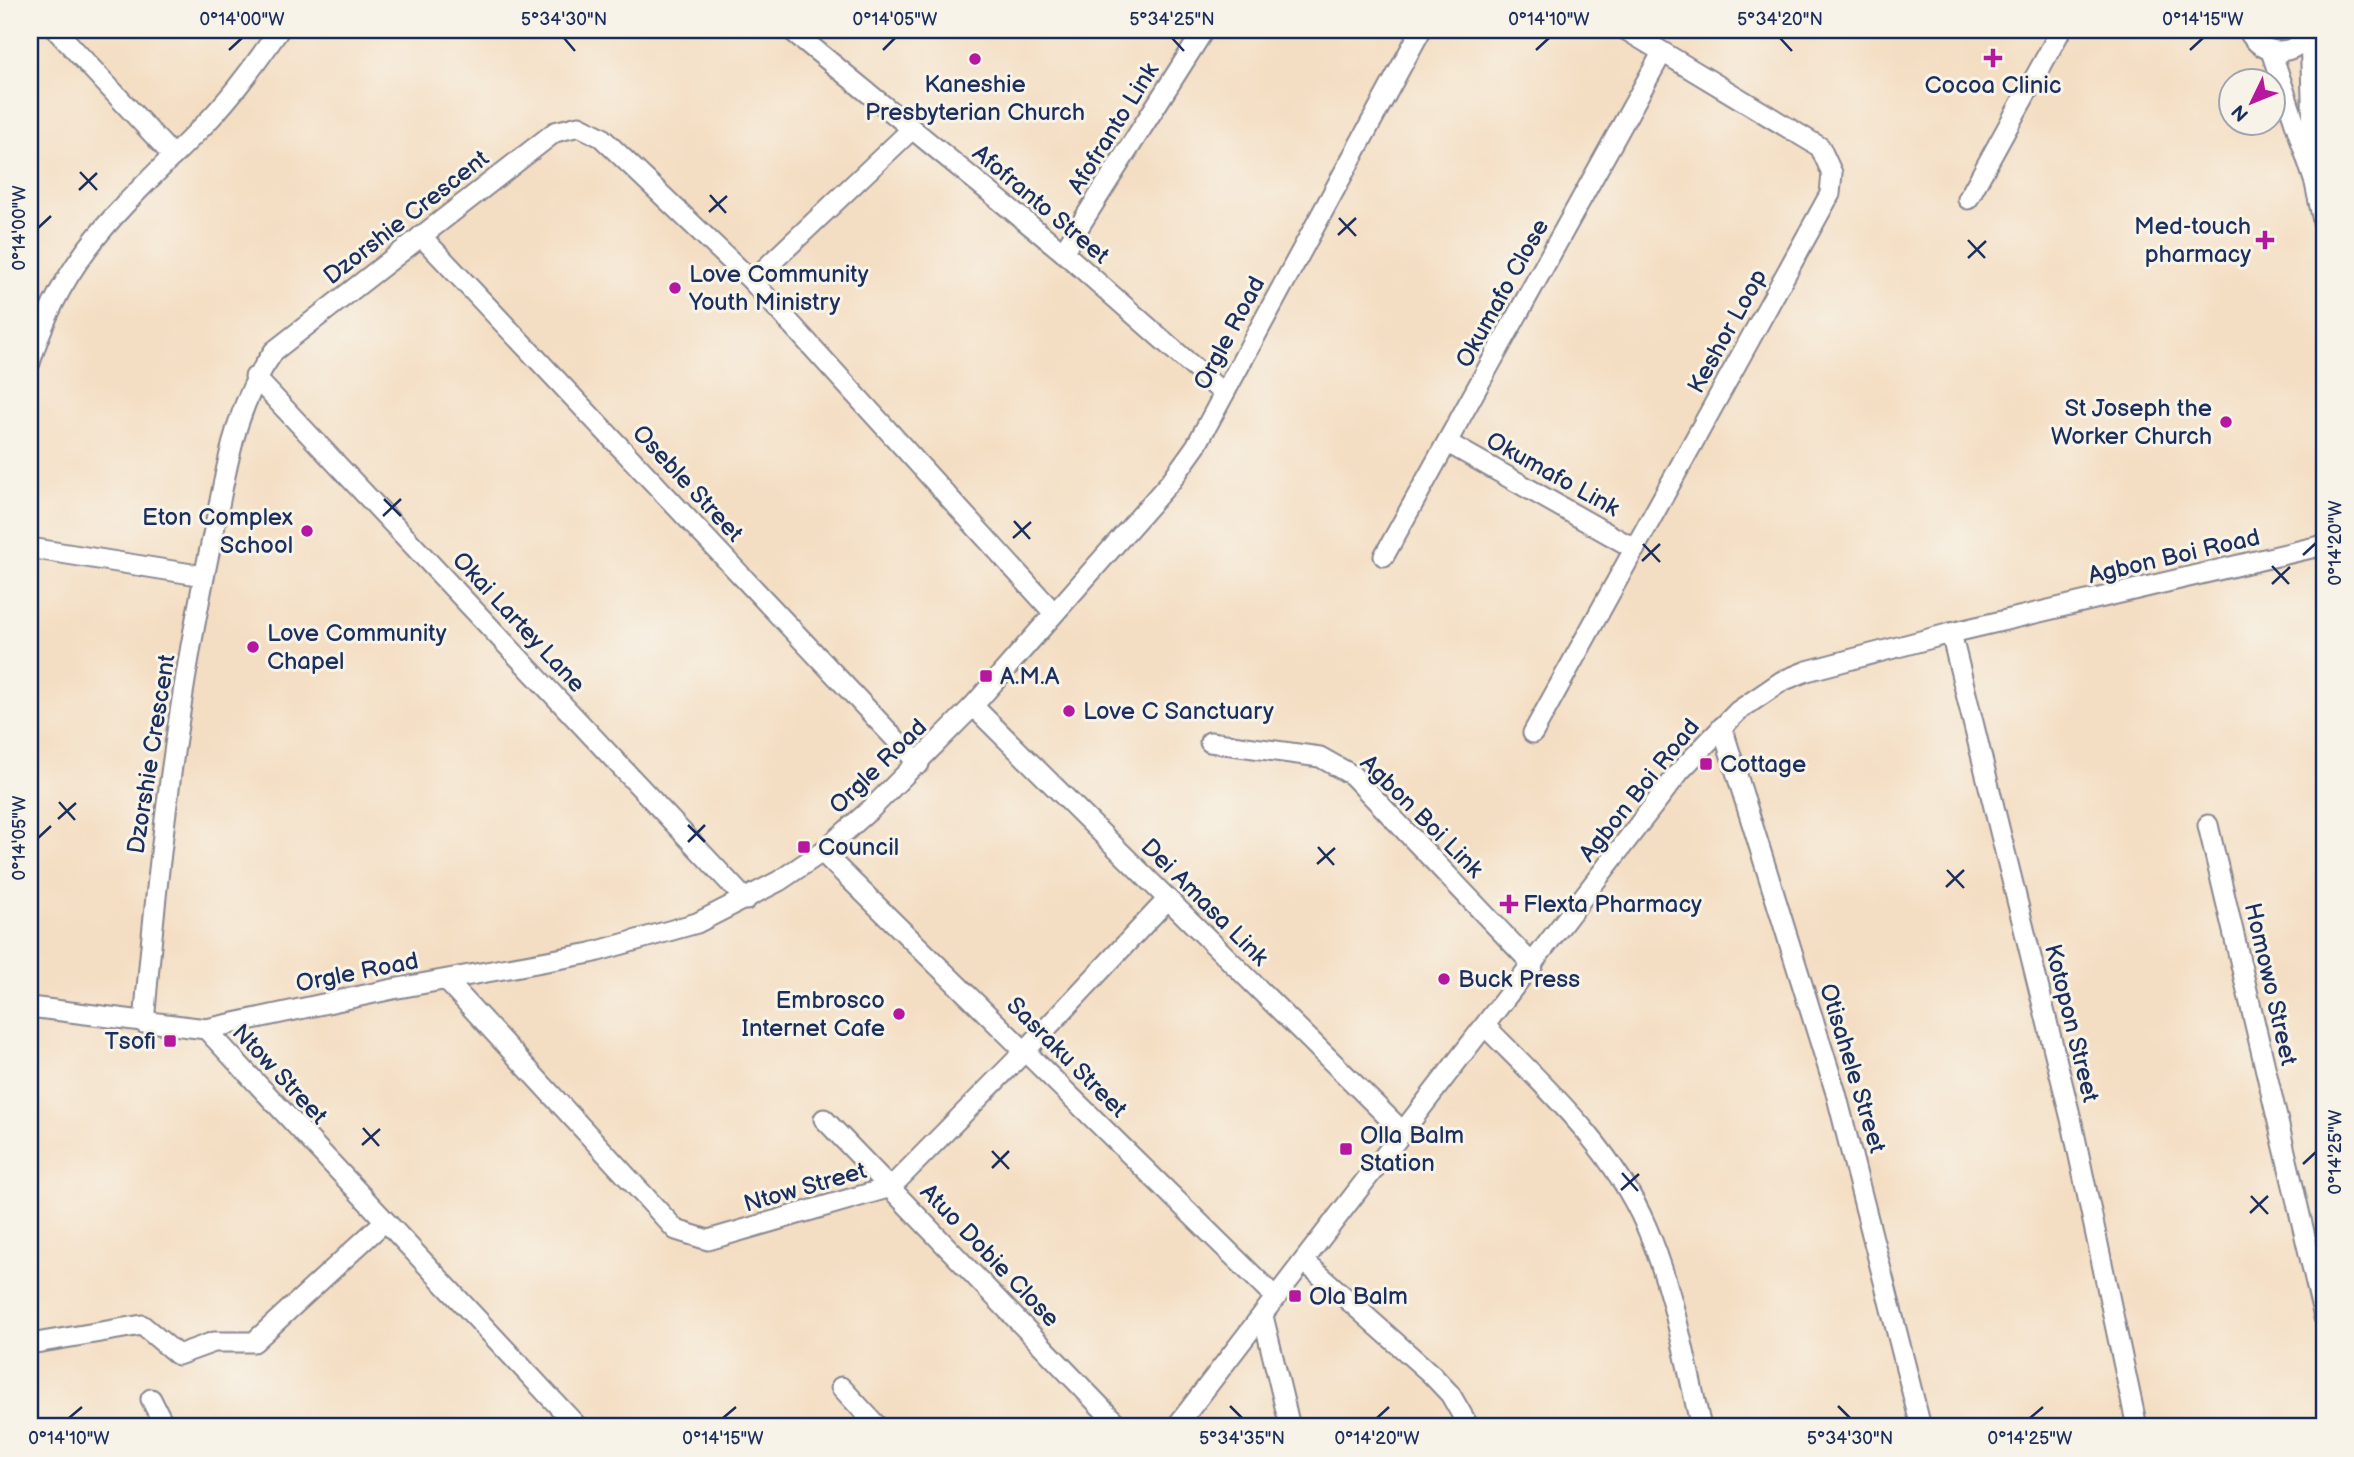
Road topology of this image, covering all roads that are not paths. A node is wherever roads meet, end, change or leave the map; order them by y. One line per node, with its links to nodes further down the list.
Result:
1 (57, 30): 14 (street)
2 (279, 30): 14 (street)
3 (790, 30): 13 (street, Afofranto Street)
4 (1204, 30): 19 (street, Afofranto Link)
5 (1626, 30): 11 (street, Keshor Loop)
6 (2061, 30): 16 (street)
7 (2231, 30): 10 (street)
8 (2311, 31): 10 (street); 12 (street)
9 (1412, 34): 24 (street, Orgle Road)
10 (2258, 40): 15 (street)
11 (1662, 53): 25 (street, Okumafo Close); 28 (street, Keshor Loop)
12 (2319, 122): 15 (street)
13 (912, 130): 19 (street, Afofranto Street); 20 (street)
14 (173, 156): 21 (street)
15 (2315, 183): 17 (street)
16 (1968, 199)
17 (2324, 226)
18 (421, 236): 20 (street, Dzorshie Crescent); 23 (street, Dzorshie Crescent); 37 (street, Oseble Street)
19 (1063, 252): 24 (street, Afofranto Street)
20 (752, 281): 31 (street, Dzorshie Crescent)
21 (34, 333): 22 (street)
22 (30, 363)
23 (255, 377): 30 (street, Dzorshie Crescent); 40 (street, Okai Lartey Lane)
24 (1224, 394): 31 (street, Orgle Road)
25 (1447, 443): 28 (street, Okumafo Link); 29 (street, Okumafo Close)
26 (2324, 545): 32 (street, Agbon Boi Road)
27 (30, 548): 30 (street)
28 (1635, 549): 35 (street, Keshor Loop)
29 (1384, 556)
30 (204, 576): 45 (street, Dzorshie Crescent)
31 (1054, 613): 33 (street, Orgle Road)
32 (1951, 634): 34 (street, Agbon Boi Road); 69 (street, Kotopon Street)
33 (973, 706): 37 (street, Orgle Road); 41 (street, Dei Amasa Link)
34 (1722, 727): 42 (street, Agbon Boi Road); 68 (street, Otisahele Street)
35 (1533, 733)
36 (1210, 742): 42 (street, Agbon Boi Link)
37 (919, 764): 39 (street, Orgle Road)
38 (2208, 825): 56 (street, Homowo Street)
39 (822, 852): 40 (street, Orgle Road); 48 (street, Sasraku Street)
40 (746, 900): 43 (street, Orgle Road)
41 (1167, 900): 48 (street, Ntow Street); 50 (street, Dei Amasa Link)
42 (1534, 965): 46 (street, Agbon Boi Road)
43 (446, 980): 47 (street, Orgle Road); 51 (street, Ntow Street)
44 (30, 1007): 45 (street, Orgle Road)
45 (144, 1023): 47 (street, Orgle Road)
46 (1486, 1027): 50 (street, Agbon Boi Road); 67 (street)
47 (206, 1029): 52 (street, Ntow Street)
48 (1026, 1051): 51 (street, Ntow Street); 54 (street, Sasraku Street)
49 (824, 1119): 51 (street, Atuo Dobie Close)
50 (1403, 1132): 53 (street, Agbon Boi Road)
51 (891, 1187): 63 (street, Atuo Dobie Close)
52 (384, 1222): 57 (street); 61 (street, Ntow Street)
53 (1304, 1261): 54 (street, Agbon Boi Road); 66 (street)
54 (1280, 1292): 55 (street, Agbon Boi Road)
55 (1263, 1316): 64 (street, Agbon Boi Road); 65 (street)
56 (2324, 1317)
57 (30, 1344)
58 (841, 1387): 62 (street)
59 (151, 1399): 60 (street)
60 (165, 1427)
61 (578, 1427)
62 (878, 1427)
63 (1120, 1427)
64 (1176, 1427)
65 (1290, 1427)
66 (1469, 1427)
67 (1701, 1427)
68 (1921, 1427)
69 (2137, 1427)

